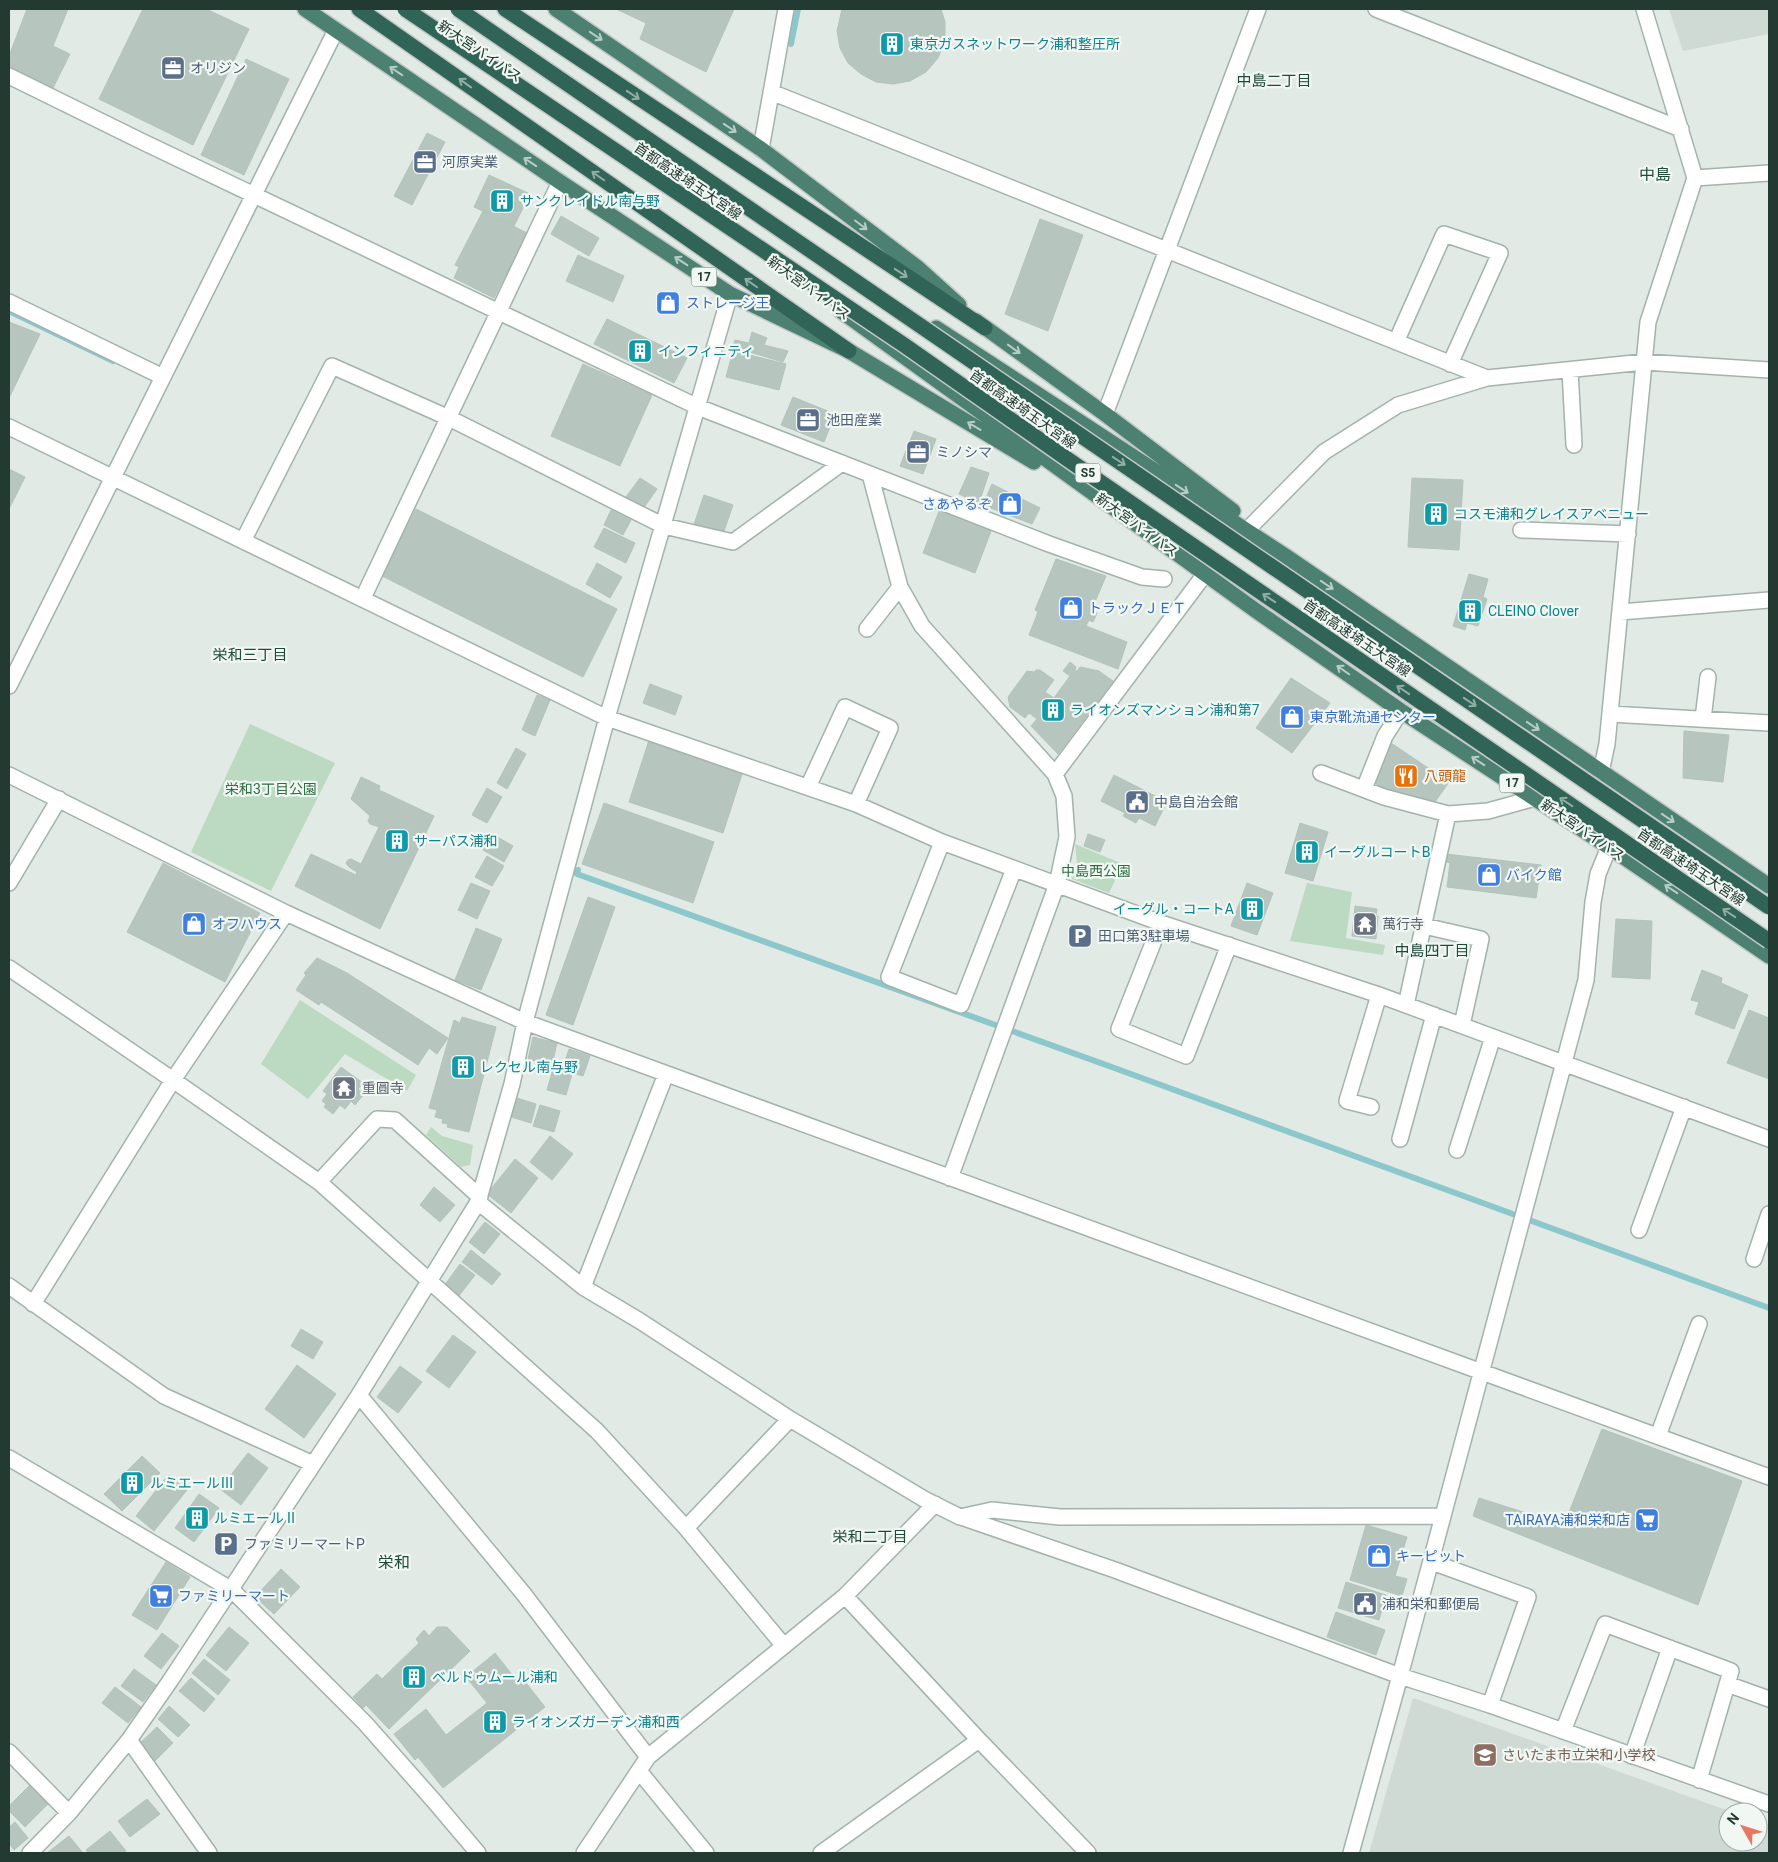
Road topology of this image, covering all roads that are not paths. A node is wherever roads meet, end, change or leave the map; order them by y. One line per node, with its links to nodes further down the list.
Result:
1 (305, 9): 13 (highway, 17)
2 (359, 9): 28 (highway, one-way to 2)
3 (405, 9): 84 (highway, 首都高速埼玉大宮線 / S5, one-way to 3, bridge)
4 (418, 9): 43 (highway, 新大宮バイパス / 17)
5 (451, 9): 49 (highway, 新大宮バイパス, one-way to 49)
6 (458, 9): 80 (highway, 首都高速埼玉大宮線 / S5, one-way to 80, bridge)
7 (505, 9): 26 (highway, one-way to 26)
8 (556, 9): 17 (highway, one-way to 17)
9 (786, 9): 15 (street)
10 (1258, 9): 22 (street)
11 (1376, 9): 16 (street)
12 (1644, 9): 16 (street)
13 (336, 30): 20 (highway, 17, one-way to 13); 21 (street)
14 (9, 76): 21 (street)
15 (771, 92): 17 (street); 22 (street)
16 (1681, 129): 19 (street)
17 (761, 149): 26 (highway, one-way to 26)
18 (1769, 173): 19 (street)
19 (1695, 178): 29 (street)
20 (560, 182): 23 (highway, 17, one-way to 20); 25 (street)
21 (253, 195): 25 (street); 33 (street)
22 (1167, 250): 27 (street); 36 (street)
23 (730, 294): 28 (highway, 17); 35 (street)
24 (9, 302): 33 (street)
25 (499, 312): 35 (street); 37 (street)
26 (984, 328): 36 (highway, one-way to 36)
27 (1396, 342): 30 (street); 30 (street)
28 (849, 351): 43 (highway, 17, one-way to 28)
29 (1644, 362): 31 (street); 32 (street); 47 (street)
30 (1450, 364): 34 (street)
31 (1570, 370): 34 (street); 39 (street)
32 (1769, 370)
33 (163, 378): 42 (street)
34 (1487, 378): 45 (street)
35 (698, 406): 40 (street); 44 (street)
36 (1105, 414): 45 (highway)
37 (449, 418): 44 (street); 48 (street); 53 (street)
38 (9, 428): 42 (street)
39 (1574, 445)
40 (842, 463): 41 (street); 44 (street)
41 (870, 474): 51 (street); 52 (street)
42 (113, 478): 48 (street); 58 (street)
43 (1121, 514): 50 (highway, 新大宮バイパス / 17)
44 (664, 526): 61 (street)
45 (1252, 526): 49 (highway)
46 (1521, 530): 47 (street)
47 (1628, 534): 55 (street)
48 (243, 541): 53 (street)
49 (1287, 557): 64 (highway, 新大宮バイパス, one-way to 64)
50 (1205, 574): 59 (highway, 新大宮バイパス / 17, one-way to 50); 66 (street)
51 (1164, 579)
52 (900, 587): 56 (street); 66 (street)
53 (363, 598): 61 (street)
54 (1769, 600): 55 (street)
55 (1620, 612): 60 (street)
56 (867, 629)
57 (1708, 677): 62 (street)
58 (9, 686)
59 (1401, 711): 69 (street); 70 (highway, 新大宮バイパス / 17, one-way to 59)
60 (1610, 714): 62 (street); 64 (street)
61 (607, 718): 68 (street); 91 (street)
62 (1703, 720): 63 (street)
63 (1769, 723)
64 (1600, 772): 79 (highway, 新大宮バイパス, one-way to 79)
65 (1320, 773): 69 (street)
66 (1055, 774): 78 (street)
67 (9, 775): 71 (street)
68 (808, 787): 72 (street); 72 (street)
69 (1364, 789): 73 (street)
70 (1535, 798): 73 (street); 75 (highway, 新大宮バイパス / 17)
71 (59, 799): 77 (street); 81 (street)
72 (856, 804): 74 (street)
73 (1448, 814): 83 (street)
74 (942, 842): 76 (street); 76 (street)
75 (1609, 847): 86 (highway, 新大宮バイパス / 17, one-way to 75); 94 (street)
76 (1014, 869): 78 (street)
77 (9, 883)
78 (1057, 884): 82 (street); 102 (street)
79 (1769, 886)
80 (1769, 907)
81 (286, 913): 91 (street); 96 (street)
82 (1161, 923): 85 (street); 85 (street)
83 (1424, 926): 89 (street); 92 (street)
84 (1769, 941)
85 (1229, 945): 88 (street)
86 (1769, 956)
87 (9, 968): 96 (street)
88 (1379, 995): 89 (street); 97 (street)
89 (1406, 1005): 90 (street)
90 (1434, 1015): 92 (street); 99 (street)
91 (525, 1022): 95 (street); 104 (street)
92 (1462, 1025): 93 (street)
93 (1493, 1037): 94 (street); 101 (street)
94 (1564, 1063): 98 (street); 113 (street)
95 (666, 1074): 102 (street); 110 (street)
96 (173, 1080): 103 (street); 111 (street)
97 (1371, 1107)
98 (1684, 1107): 100 (street); 106 (street)
99 (1400, 1139)
100 (1769, 1139)
101 (1457, 1150)
102 (950, 1178): 113 (street)
103 (319, 1182): 104 (street); 108 (street)
104 (479, 1199): 108 (street); 110 (street)
105 (1769, 1214): 107 (street)
106 (1639, 1230)
107 (1754, 1259)
108 (431, 1281): 114 (street); 123 (street)
109 (9, 1286): 111 (street)
110 (583, 1287): 115 (street)
111 (33, 1304): 118 (street)
112 (1699, 1324): 116 (street)
113 (1482, 1372): 116 (street); 121 (street)
114 (359, 1395): 118 (street); 138 (street)
115 (790, 1419): 120 (street); 123 (street)
116 (1658, 1436): 119 (street)
117 (9, 1458): 125 (street)
118 (313, 1464): 125 (street)
119 (1769, 1477)
120 (934, 1504): 122 (street); 126 (street)
121 (1443, 1516): 122 (street); 124 (street)
122 (960, 1517): 129 (street)
123 (686, 1528): 127 (street)
124 (1432, 1562): 129 (street); 132 (street)
125 (232, 1590): 134 (street); 145 (street)
126 (845, 1596): 127 (street); 135 (street)
127 (784, 1646): 138 (street)
128 (1670, 1648): 130 (street); 133 (street); 137 (street)
129 (1400, 1676): 132 (street); 150 (street)
130 (1727, 1684): 131 (street); 140 (street)
131 (1769, 1699)
132 (1490, 1705): 133 (street)
133 (1563, 1731): 137 (street)
134 (129, 1740): 142 (street); 144 (street)
135 (979, 1740): 148 (street); 149 (street)
136 (9, 1752): 142 (street)
137 (1632, 1756): 140 (street)
138 (648, 1757): 139 (street)
139 (639, 1771): 146 (street); 147 (street)
140 (1699, 1780): 141 (street)
141 (1769, 1804)
142 (69, 1813): 143 (street)
143 (30, 1853)
144 (209, 1853)
145 (478, 1853)
146 (584, 1853)
147 (706, 1853)
148 (821, 1853)
149 (1088, 1853)
150 (1351, 1853)

